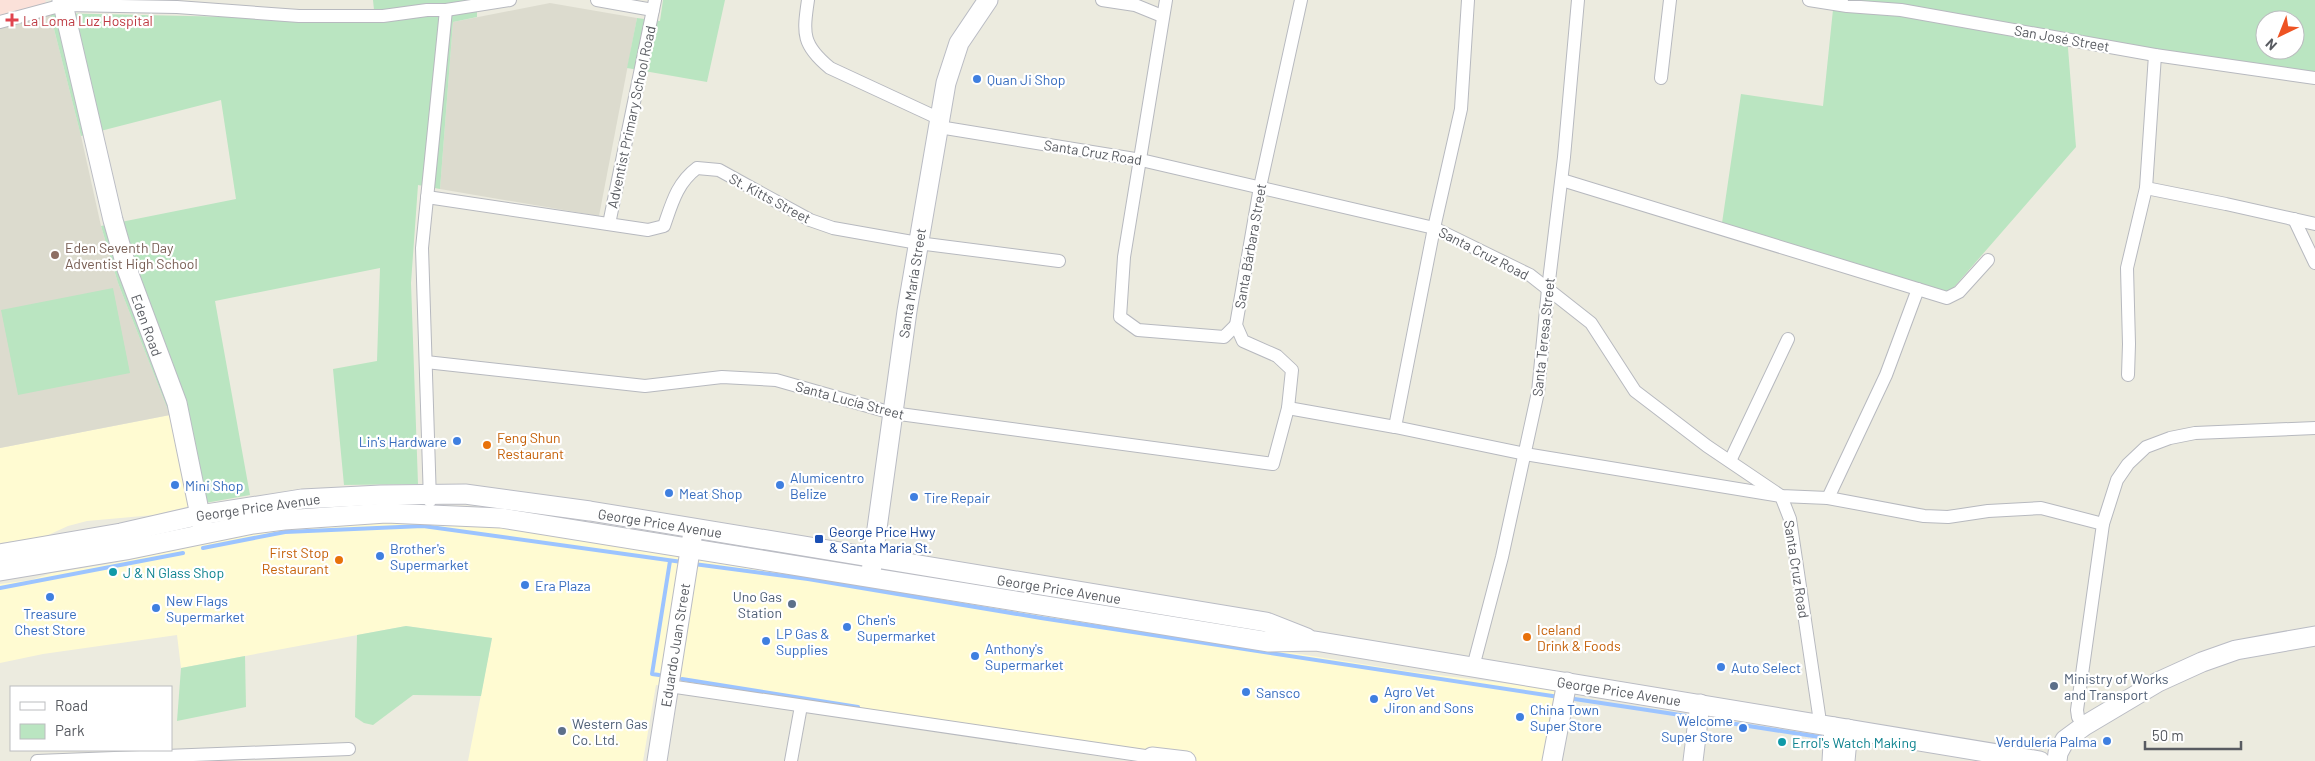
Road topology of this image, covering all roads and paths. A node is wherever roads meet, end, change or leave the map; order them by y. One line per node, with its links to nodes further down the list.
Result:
1 (510, 0): 14 (street)
2 (597, 0): 13 (street, Adventist Primary School Road)
3 (808, 0): 20 (street, Santa Cruz Road)
4 (988, 0): 20 (main road, Santa María Street)
5 (1102, 0): 15 (street)
6 (1166, 0): 15 (street)
7 (1300, 0): 23 (street, Santa Bárbara Street)
8 (1468, 0): 29 (street)
9 (1578, 0): 22 (street, Santa Teresa Street)
10 (1670, 0): 18 (street)
11 (1809, 0): 17 (street, San José Street)
12 (63, 2): 14 (street); 16 (street); 51 (main road, Eden Road)
13 (654, 5): 27 (street, Adventist Primary School Road)
14 (446, 10): 25 (street)
15 (1162, 16): 21 (street)
16 (0, 22)
17 (2155, 54): 19 (street, San José Street); 24 (street)
18 (1661, 78)
19 (2315, 78)
20 (939, 123): 21 (street, Santa Cruz Road); 30 (main road, Santa María Street)
21 (1141, 160): 23 (street, Santa Cruz Road); 37 (street)
22 (1562, 180): 34 (street, Santa Teresa Street); 35 (street)
23 (1260, 187): 29 (street, Santa Cruz Road); 36 (street, Santa Bárbara Street)
24 (2146, 188): 26 (street); 41 (street)
25 (427, 197): 27 (street, St. Kitts Street); 40 (street)
26 (2294, 219): 28 (street); 33 (street)
27 (608, 224): 30 (street, St. Kitts Street)
28 (2315, 224)
29 (1434, 228): 34 (street, Santa Cruz Road); 44 (street)
30 (918, 243): 32 (street, St. Kitts Street); 43 (main road, Santa María Street)
31 (1988, 260): 35 (street)
32 (1059, 261)
33 (2315, 263)
34 (1548, 289): 46 (street, Santa Teresa Street); 47 (street, Santa Cruz Road)
35 (1918, 289): 49 (street)
36 (1236, 325): 37 (street); 39 (street, Santa Bárbara Street)
37 (1224, 336): 39 (street)
38 (1788, 339): 47 (street)
39 (1243, 341): 42 (street)
40 (426, 362): 43 (street, Santa Lucía Street); 50 (street)
41 (2128, 375)
42 (1288, 408): 43 (street, Santa Lucía Street); 44 (street)
43 (892, 413): 57 (main road, Santa María Street)
44 (1394, 426): 46 (street)
45 (2315, 428): 52 (street)
46 (1525, 454): 48 (street); 60 (street, Santa Teresa Street)
47 (1730, 461): 48 (street, Santa Cruz Road)
48 (1781, 496): 49 (street); 66 (street, Santa Cruz Road)
49 (1828, 498): 52 (street)
50 (430, 504): 51 (main road, George Price Avenue); 53 (main road, George Price Avenue); 54 (main road, George Price Avenue); 55 (main road, George Price Avenue)
51 (200, 515): 54 (main road, Eden Road); 56 (main road, George Price Avenue)
52 (2103, 524): 65 (street)
53 (694, 528): 55 (main road, Eduardo Juan Street); 57 (main road, George Price Avenue)
54 (204, 534): 58 (main road, George Price Avenue)
55 (690, 549): 57 (main road, George Price Avenue); 62 (main road, Eduardo Juan Street)
56 (0, 554)
57 (872, 568): 60 (main road, George Price Avenue)
58 (0, 571)
59 (2315, 636): 65 (main road)
60 (1473, 668): 61 (main road, George Price Avenue)
61 (1568, 682): 63 (main road, George Price Avenue); 73 (main road)
62 (669, 686): 64 (street); 70 (main road, Eduardo Juan Street)
63 (1700, 704): 66 (main road, George Price Avenue); 74 (main road)
64 (801, 706): 68 (street); 71 (street)
65 (2084, 726): 78 (main road)
66 (1833, 727): 75 (main road); 76 (main road); 77 (main road, George Price Avenue)
67 (349, 749): 69 (street)
68 (1151, 759): 72 (main road)
69 (37, 761)
70 (656, 761)
71 (792, 761)
72 (1186, 761)
73 (1552, 761)
74 (1693, 761)
75 (1832, 761)
76 (1845, 761)
77 (2040, 761)
78 (2057, 761)

